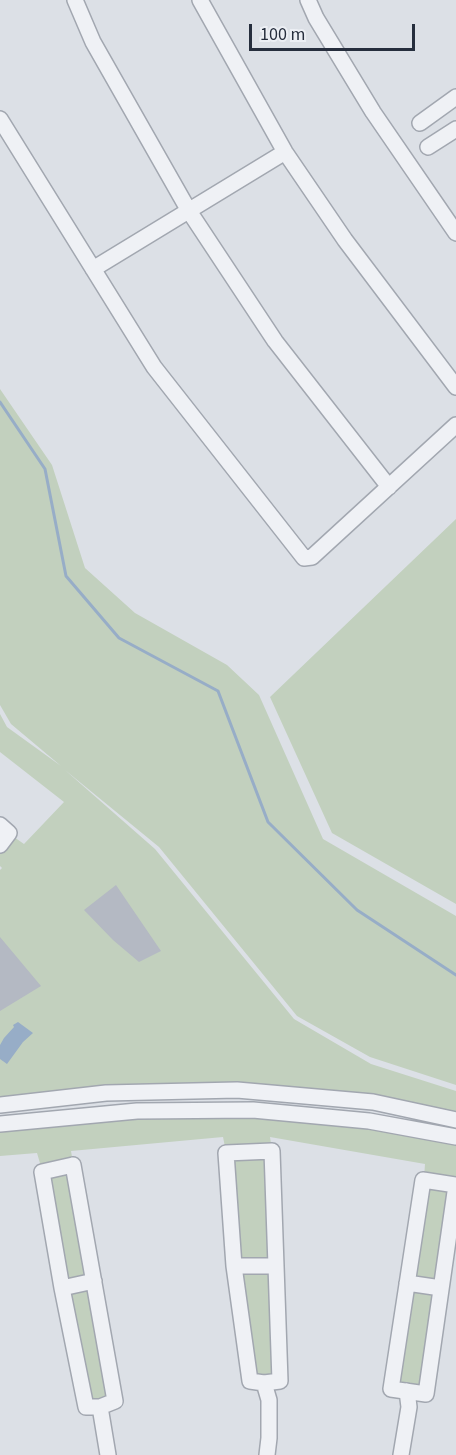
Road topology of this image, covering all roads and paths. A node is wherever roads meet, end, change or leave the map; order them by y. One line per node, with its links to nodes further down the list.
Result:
1 (75, 0): 10 (street)
2 (200, 0): 9 (street)
3 (308, 0): 11 (street)
4 (456, 97): 6 (street)
5 (0, 118): 12 (street)
6 (420, 123)
7 (456, 129): 8 (street)
8 (428, 147)
9 (285, 152): 10 (street); 13 (street)
10 (189, 210): 12 (street); 15 (street)
11 (456, 232)
12 (93, 269): 15 (street)
13 (456, 387)
14 (456, 425): 15 (street)
15 (389, 487)
16 (0, 825): 17 (street)
17 (0, 845)
18 (0, 1105): 19 (street)
19 (456, 1120)
20 (0, 1124): 21 (street)
21 (456, 1137)
22 (234, 1266): 23 (street); 23 (street); 28 (street)
23 (275, 1266): 28 (street)
24 (94, 1281): 26 (street); 26 (street); 30 (street)
25 (407, 1283): 27 (street); 27 (street); 29 (street)
26 (62, 1287): 30 (street)
27 (441, 1288): 29 (street)
28 (264, 1387): 31 (street)
29 (407, 1395): 33 (street); 34 (street)
30 (100, 1407): 32 (street)
31 (267, 1453)
32 (108, 1455)
33 (393, 1455)
34 (401, 1455)

